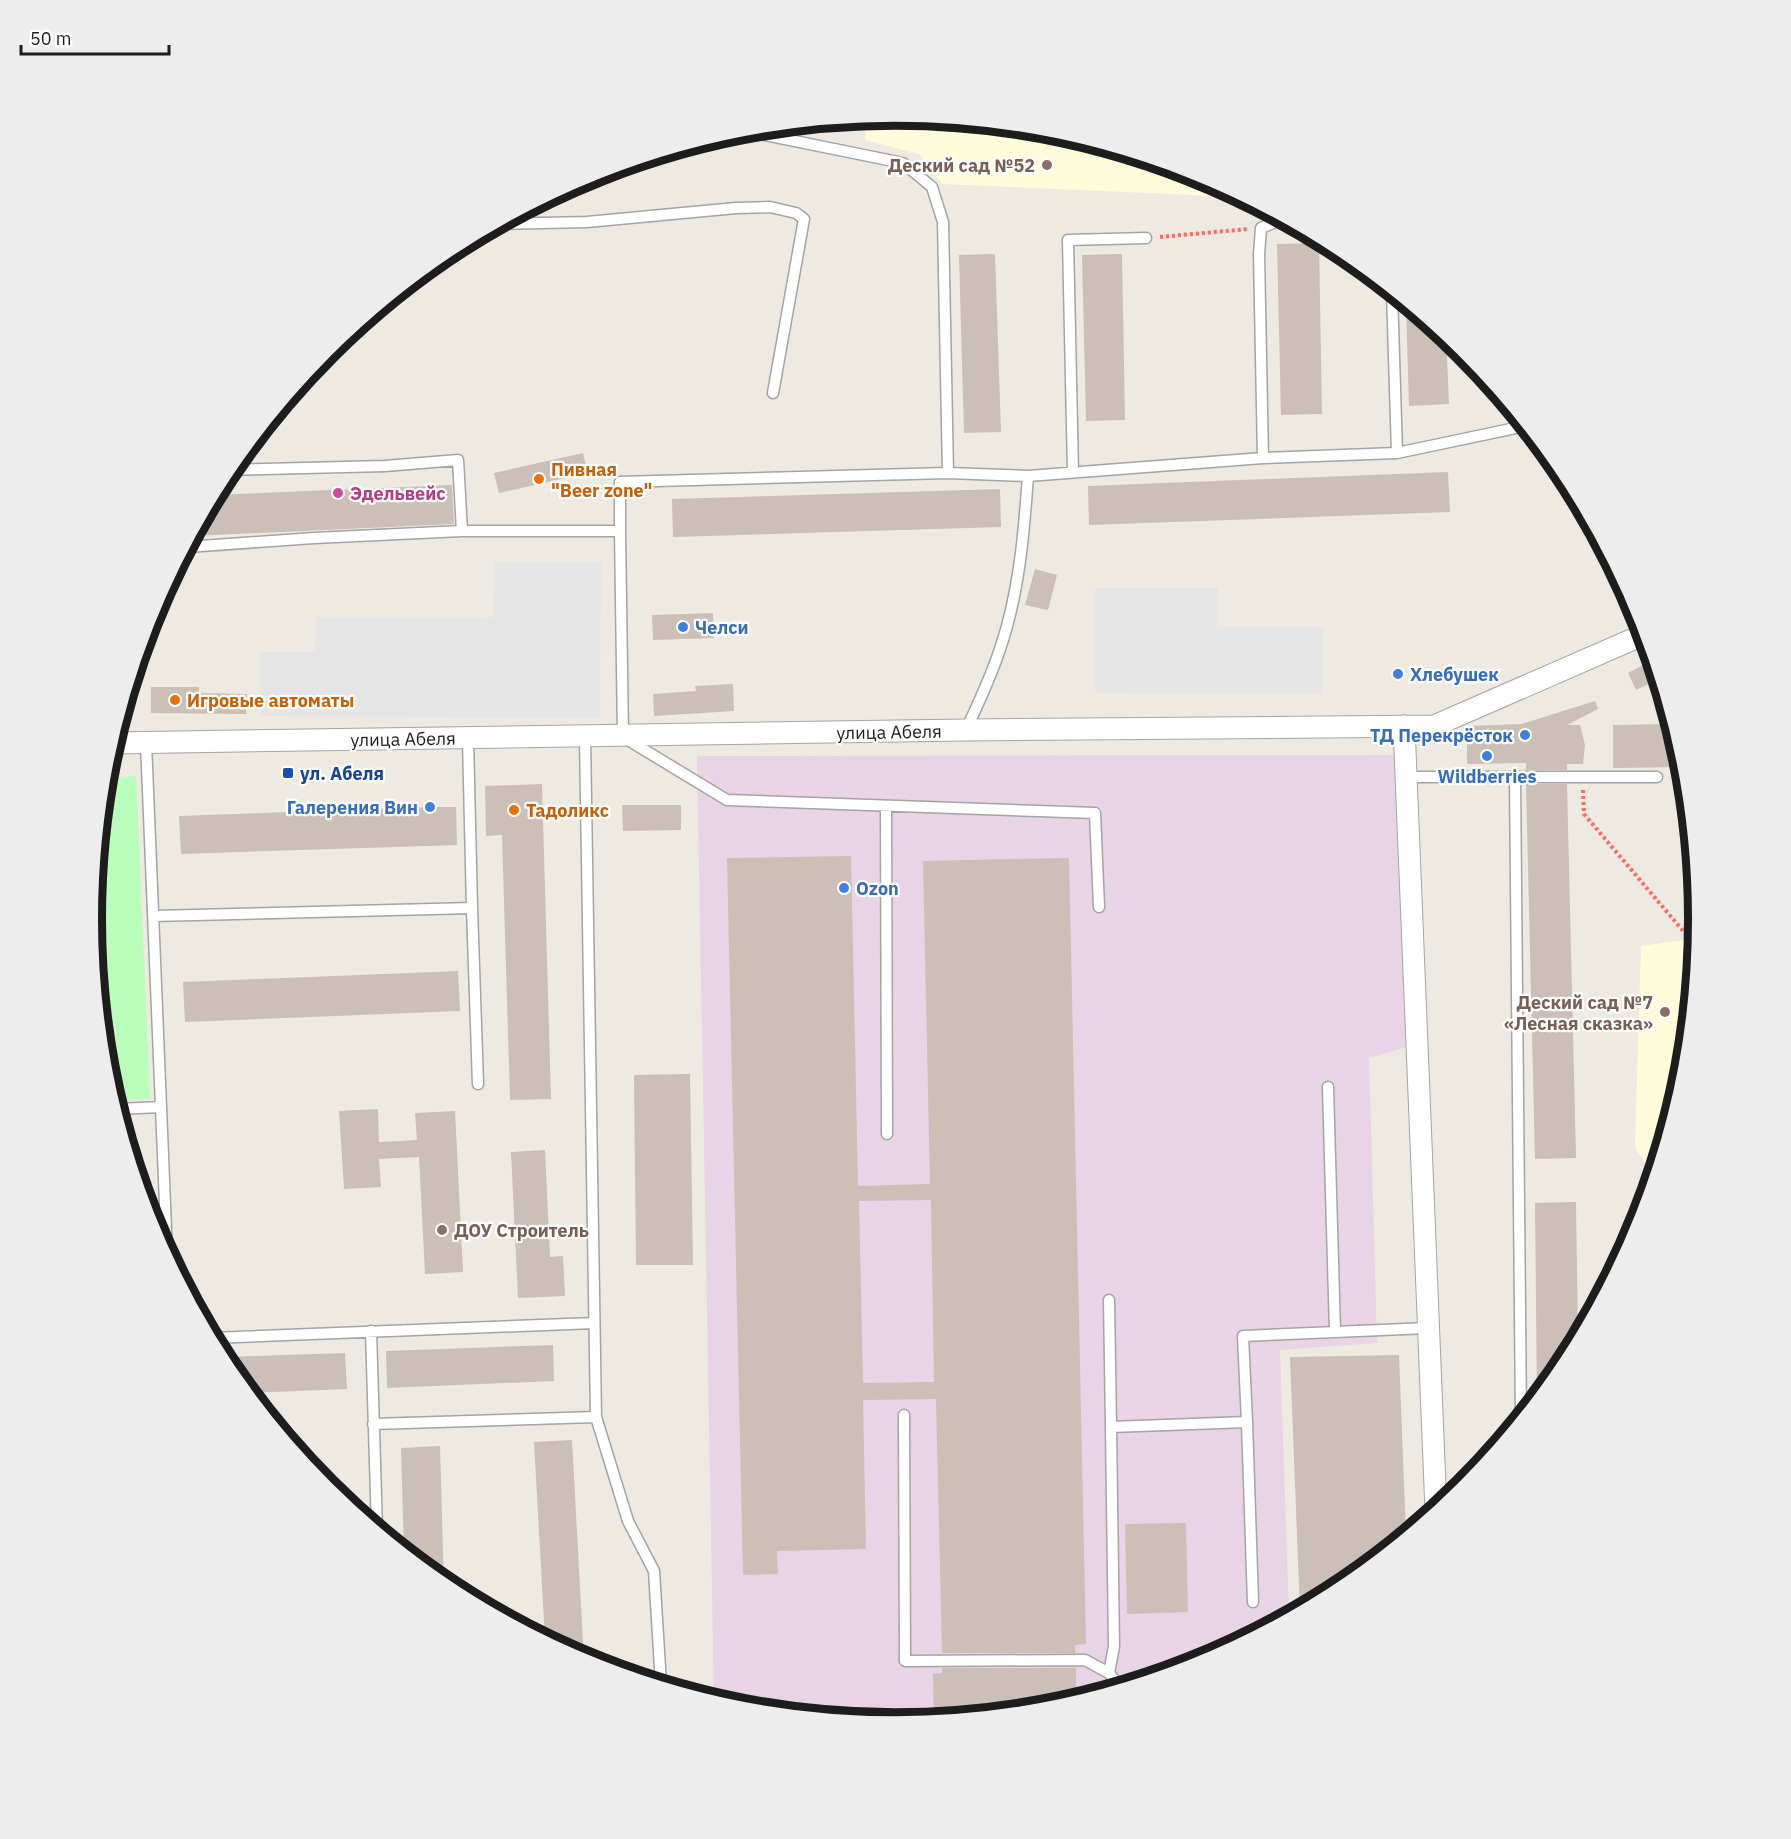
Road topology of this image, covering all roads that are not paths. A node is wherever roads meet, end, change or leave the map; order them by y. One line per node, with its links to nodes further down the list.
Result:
1 (771, 136): 11 (lane)
2 (1274, 223): 9 (lane)
3 (515, 224): 6 (lane)
4 (1146, 238): 12 (lane)
5 (1392, 301): 8 (lane)
6 (773, 393)
7 (1518, 427): 8 (lane)
8 (1397, 453): 9 (lane)
9 (1263, 458): 12 (lane)
10 (243, 470): 14 (lane)
11 (948, 472): 13 (lane); 15 (lane)
12 (1073, 472): 13 (lane)
13 (1028, 476): 19 (lane)
14 (462, 531): 15 (lane); 16 (lane)
15 (620, 531): 21 (lane)
16 (196, 546)
17 (1637, 637): 18 (street, улица Абеля)
18 (1404, 726): 19 (street, улица Абеля); 25 (street)
19 (966, 730): 21 (street, улица Абеля)
20 (585, 737): 21 (street, улица Абеля); 22 (street, улица Абеля); 39 (lane)
21 (623, 737): 28 (lane)
22 (468, 739): 23 (street, улица Абеля); 30 (lane)
23 (146, 742): 24 (street, улица Абеля); 31 (lane)
24 (122, 743)
25 (1406, 777): 26 (lane); 40 (street)
26 (1515, 777): 27 (lane); 44 (lane)
27 (1657, 777)
28 (886, 806): 29 (lane); 36 (lane)
29 (1099, 907)
30 (472, 908): 31 (lane); 32 (lane)
31 (153, 916): 34 (lane)
32 (478, 1084)
33 (1328, 1087): 42 (lane)
34 (161, 1107): 35 (lane); 37 (lane)
35 (125, 1109)
36 (887, 1134)
37 (166, 1232)
38 (1108, 1300): 49 (lane)
39 (594, 1323): 41 (lane); 46 (lane)
40 (1428, 1328): 42 (lane); 50 (street)
41 (371, 1331): 43 (lane); 48 (lane)
42 (1335, 1332): 47 (lane)
43 (222, 1338)
44 (1521, 1408)
45 (903, 1415): 53 (lane)
46 (596, 1417): 48 (lane); 54 (lane)
47 (1247, 1422): 49 (lane); 52 (lane)
48 (373, 1424): 51 (lane)
49 (1111, 1427): 53 (lane)
50 (1436, 1501)
51 (377, 1520)
52 (1253, 1602)
53 (1109, 1673): 55 (lane)
54 (661, 1677)
55 (1115, 1682)

